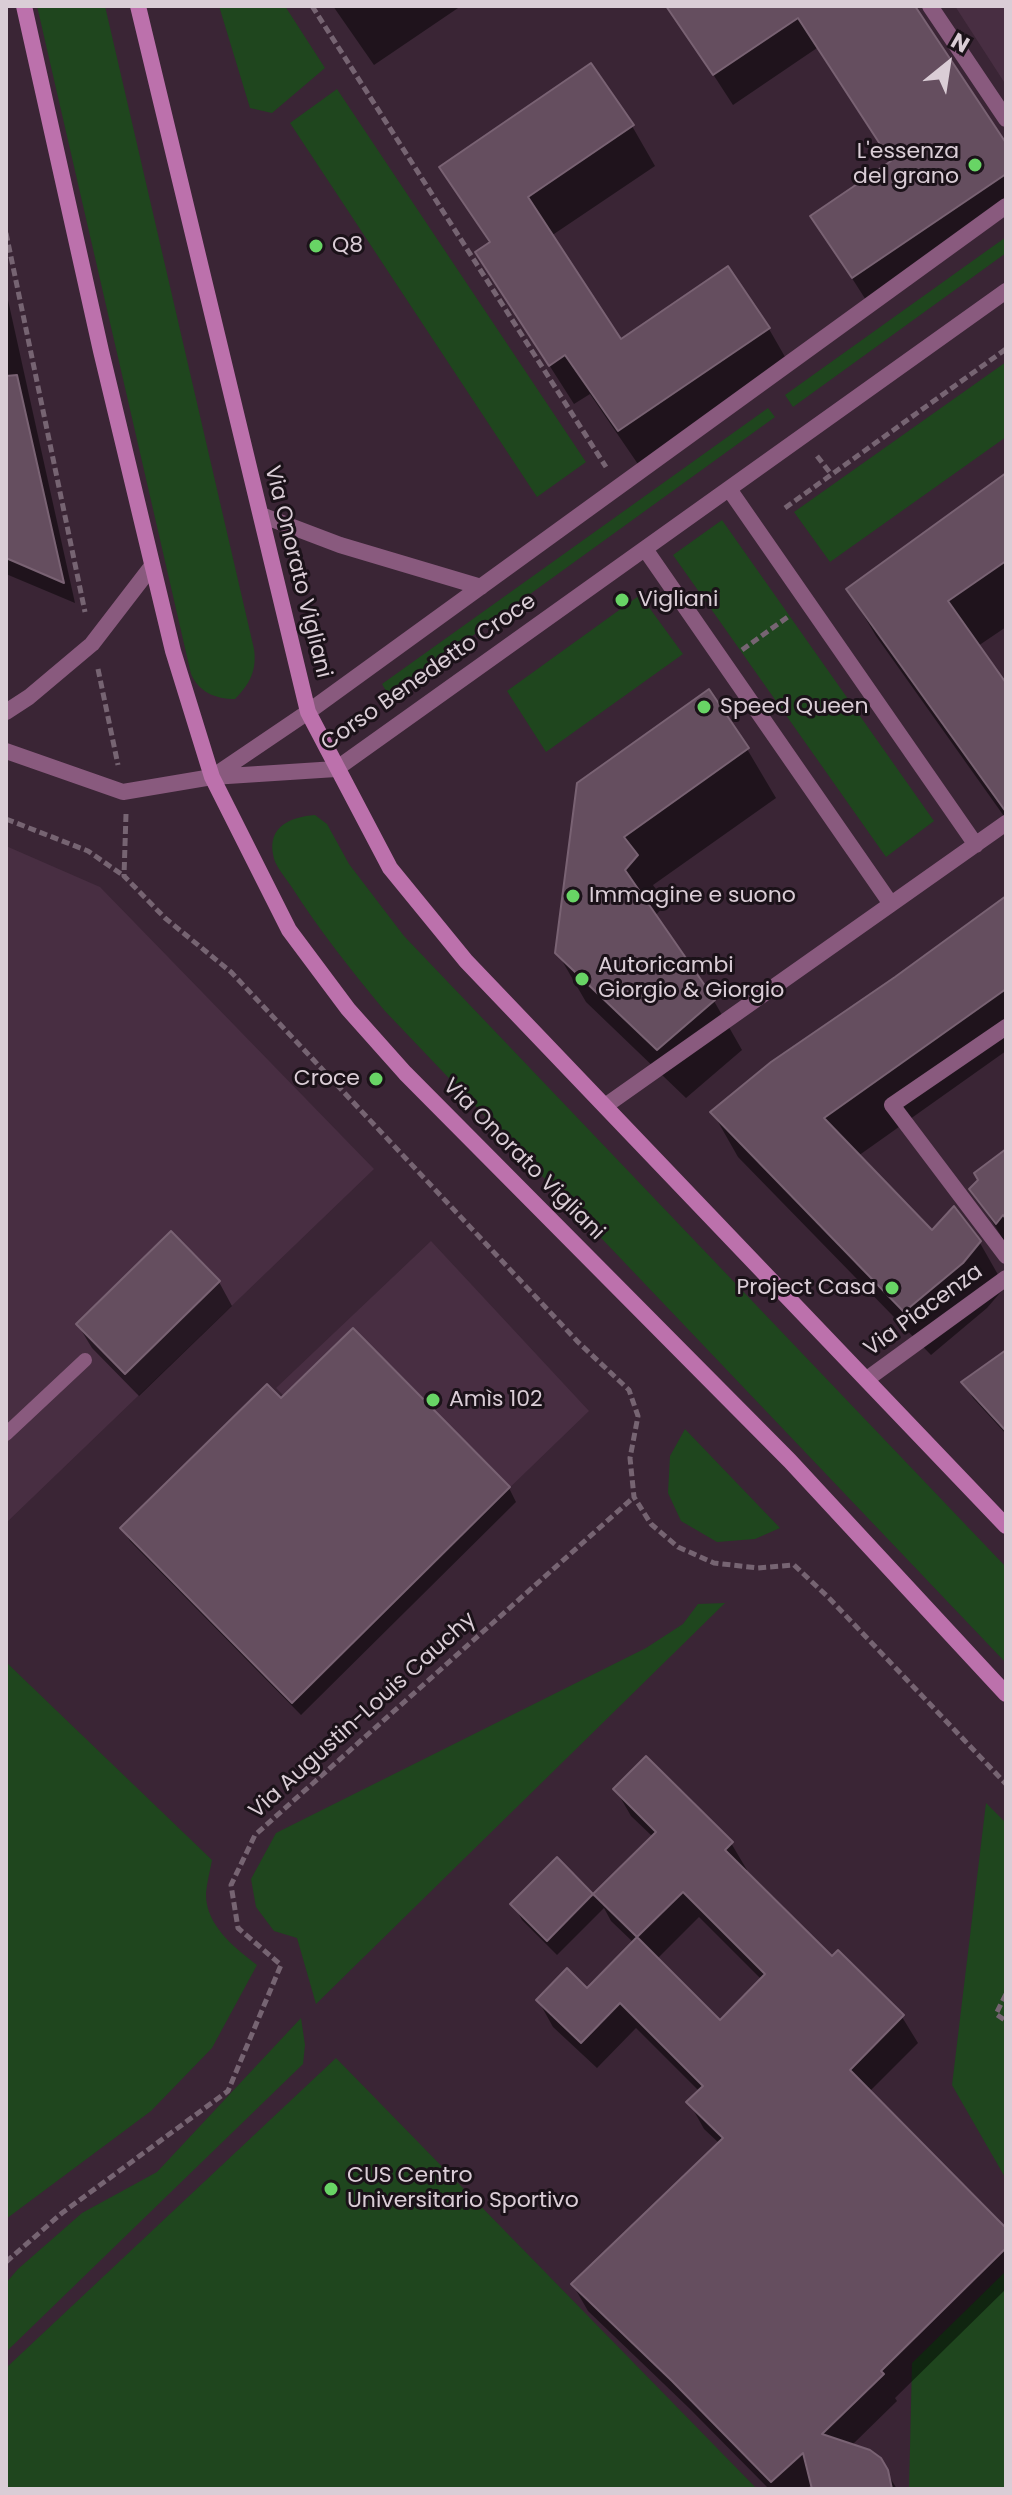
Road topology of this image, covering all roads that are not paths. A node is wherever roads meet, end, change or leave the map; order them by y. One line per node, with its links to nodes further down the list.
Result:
1 (24, 6): 10 (main road, Via Onorato Vigliani)
2 (138, 6): 8 (main road, Via Onorato Vigliani)
3 (930, 6): 4 (street)
4 (1006, 119)
5 (1006, 206): 11 (street, Corso Benedetto Croce)
6 (1006, 291): 7 (street, Corso Benedetto Croce)
7 (729, 489): 9 (street, Corso Benedetto Croce); 18 (street)
8 (261, 515): 11 (street, Corso Benedetto Croce); 13 (main road, Via Onorato Vigliani)
9 (645, 549): 15 (street, Corso Benedetto Croce); 19 (street)
10 (152, 566): 12 (street); 16 (main road, Via Onorato Vigliani)
11 (481, 587): 13 (street, Corso Benedetto Croce)
12 (6, 712)
13 (308, 712): 15 (main road, Via Onorato Vigliani); 16 (street, Corso Benedetto Croce)
14 (6, 751): 16 (street)
15 (336, 769): 16 (street, Corso Benedetto Croce); 21 (main road, Via Onorato Vigliani)
16 (212, 777): 28 (main road, Via Onorato Vigliani)
17 (1006, 823): 18 (street)
18 (976, 845): 19 (street)
19 (891, 904): 21 (street)
20 (1006, 1027): 22 (street)
21 (605, 1106): 25 (main road, Via Onorato Vigliani)
22 (1006, 1256)
23 (1006, 1278): 25 (street, Via Piacenza)
24 (85, 1360): 26 (lane)
25 (867, 1379): 27 (main road, Via Onorato Vigliani)
26 (6, 1434)
27 (1006, 1526)
28 (1006, 1694)

